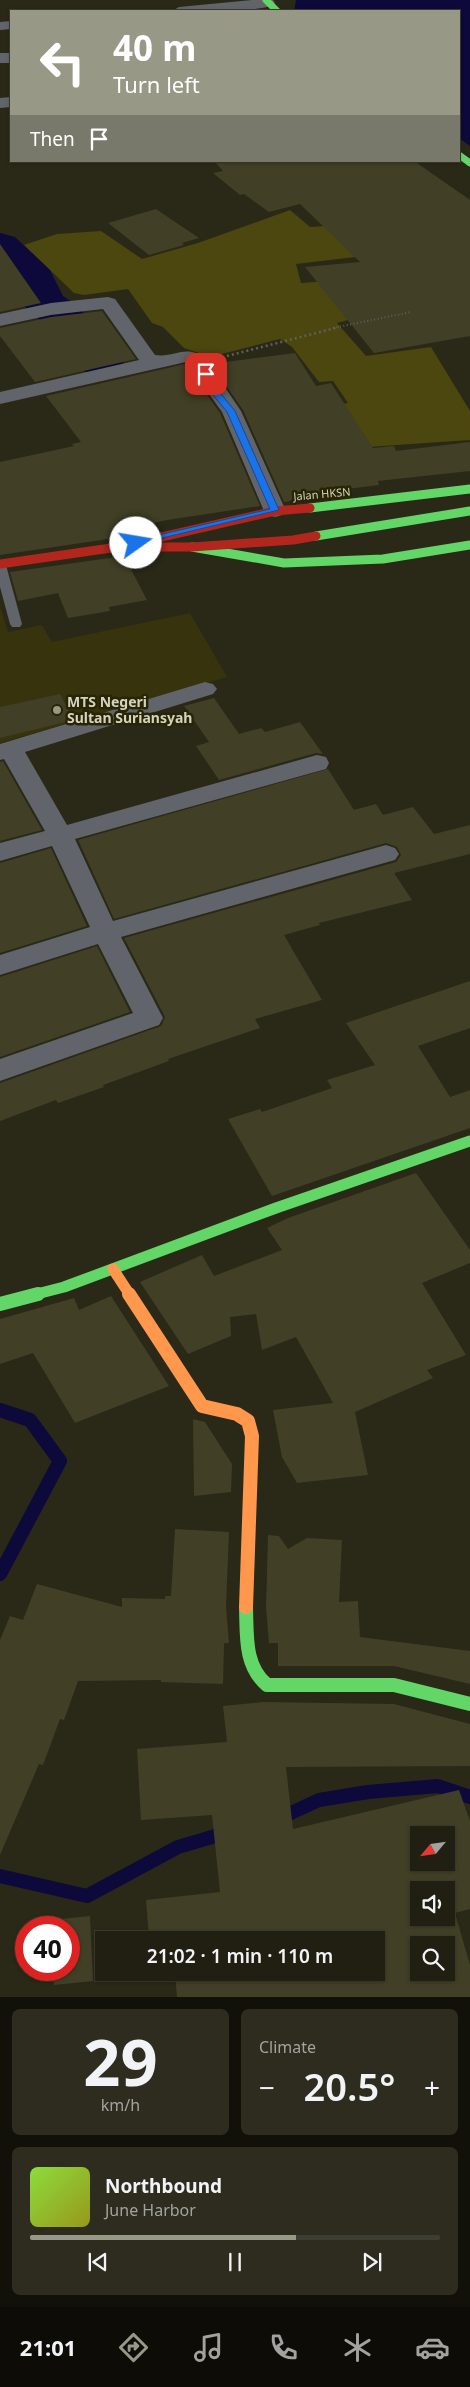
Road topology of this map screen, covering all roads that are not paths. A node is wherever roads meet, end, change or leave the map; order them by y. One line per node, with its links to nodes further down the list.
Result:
1 (270, 5): 2 (street)
2 (194, 10)
3 (0, 320): 4 (street)
4 (156, 362): 5 (street); 7 (street)
5 (0, 398)
6 (470, 489): 7 (street, Jalan HKSN)
7 (275, 510): 10 (street, Jalan HKSN)
8 (470, 511): 11 (street)
9 (470, 545): 11 (street)
10 (118, 547): 11 (street); 12 (street, Jalan HKSN)
11 (192, 547)
12 (0, 564): 13 (lane)
13 (16, 624)
14 (205, 689): 15 (street)
15 (6, 751): 17 (street)
16 (317, 763): 17 (street)
17 (60, 834): 18 (street); 20 (street)
18 (0, 852)
19 (386, 854): 20 (street)
20 (105, 932): 21 (street); 22 (street)
21 (0, 964)
22 (0, 1070)
23 (470, 1140): 24 (street)
24 (113, 1269): 25 (street); 26 (street)
25 (0, 1304)
26 (470, 1704)

